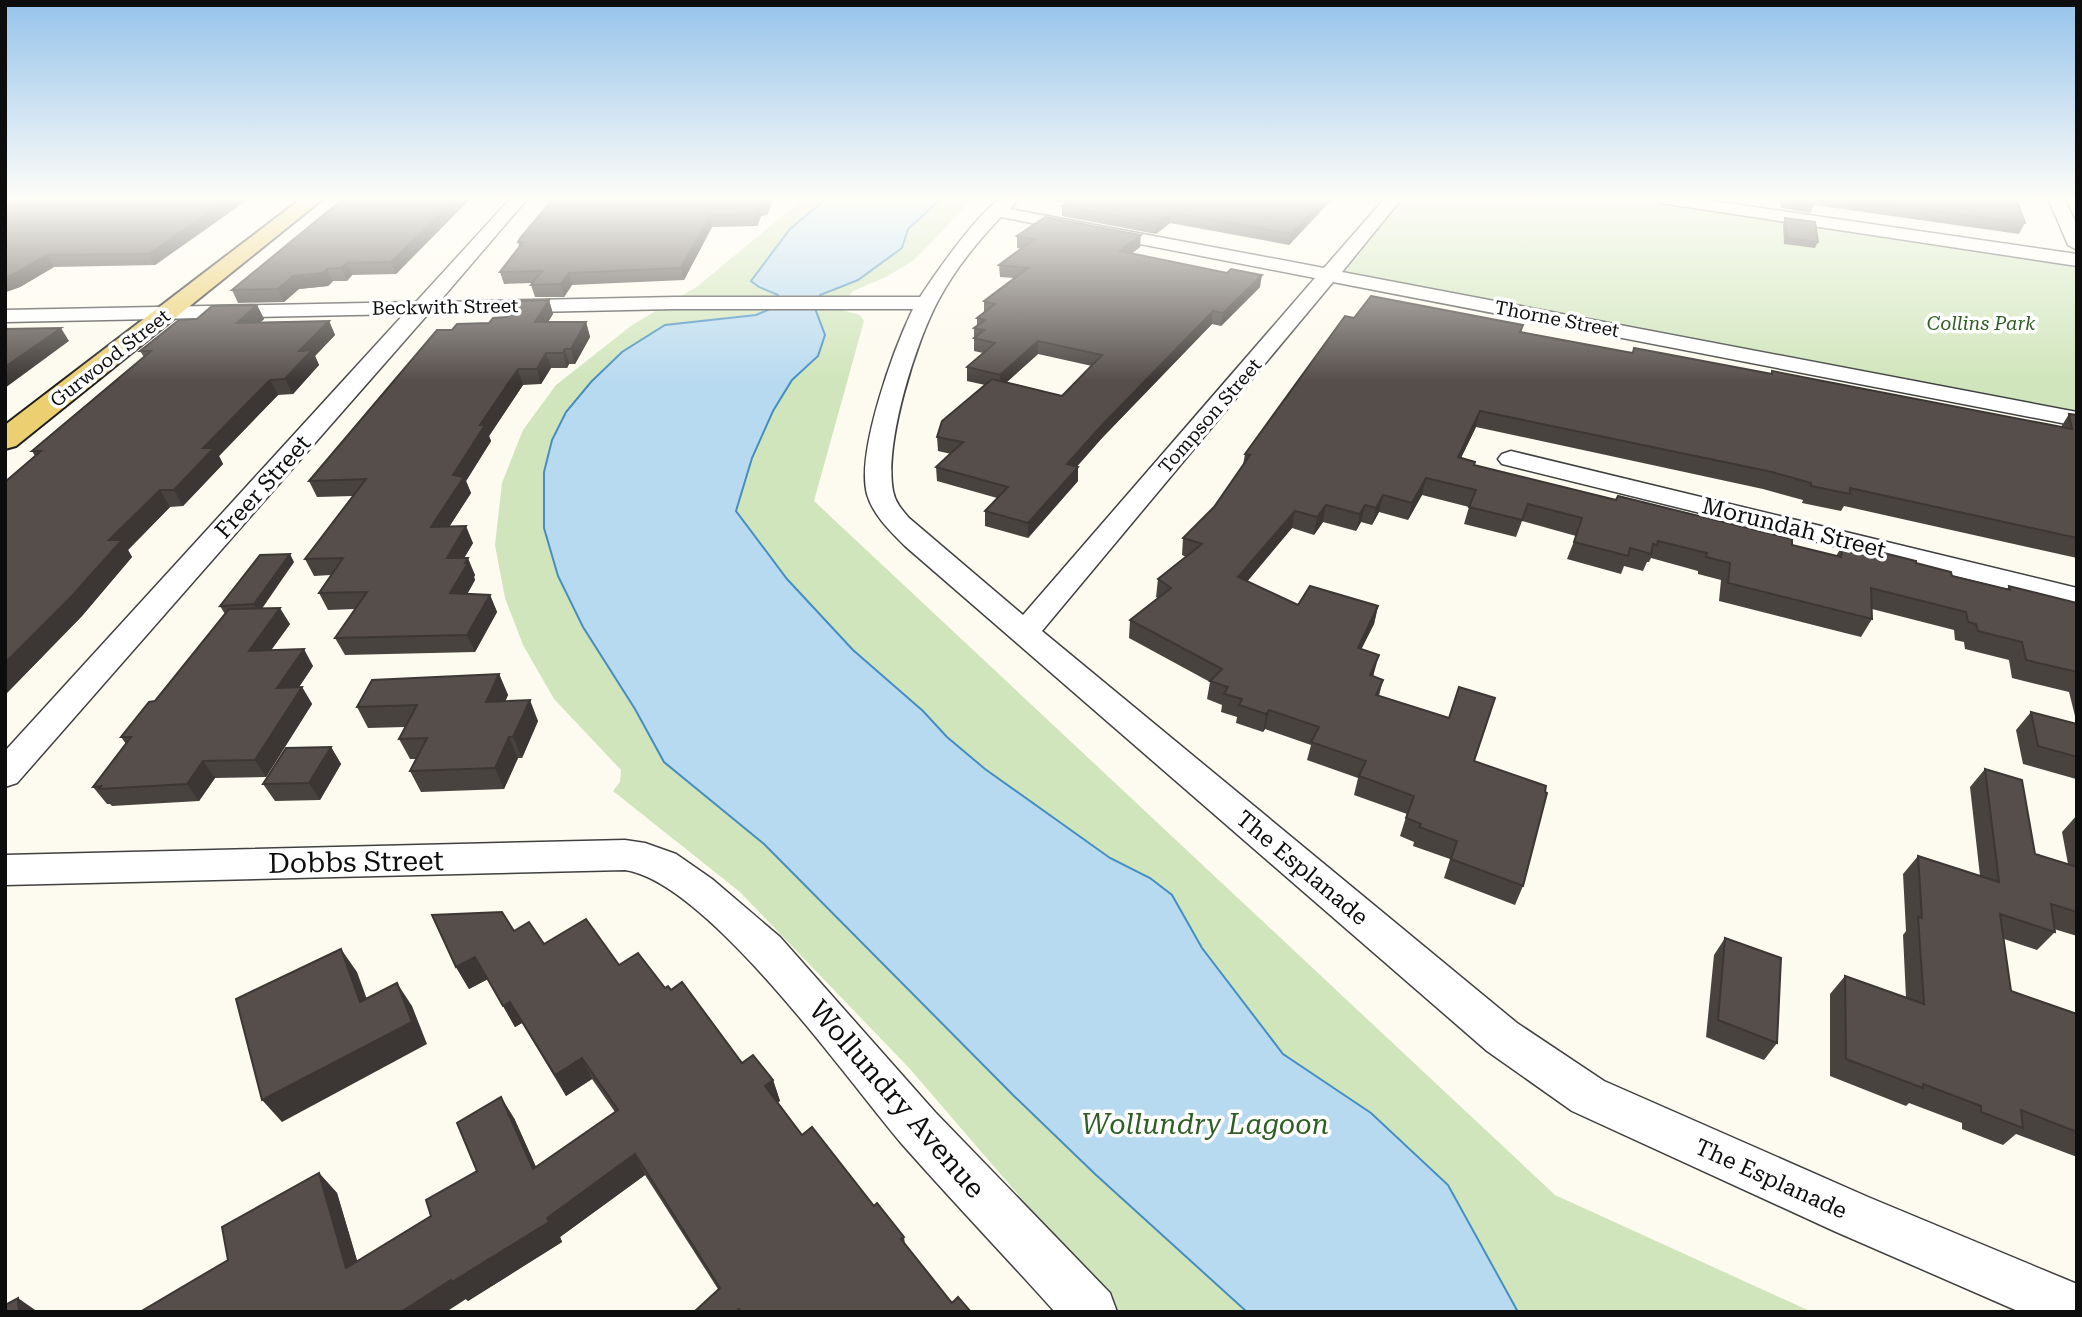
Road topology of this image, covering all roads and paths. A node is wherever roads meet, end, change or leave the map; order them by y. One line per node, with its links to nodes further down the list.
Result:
1 (235, 259): 9 (main road, Gurwood Street)
2 (466, 259): 8 (street, Freer Street)
3 (961, 259): 7 (street, The Esplanade)
4 (1259, 259): 6 (street, Thorne Street)
5 (1343, 259): 6 (street, Tompson Street)
6 (1330, 275): 11 (street, Thorne Street); 15 (street, Tompson Street)
7 (927, 303): 8 (street, Beckwith Street); 15 (street, The Esplanade)
8 (425, 307): 9 (street, Beckwith Street); 16 (street, Freer Street)
9 (166, 313): 10 (street, Beckwith Street); 12 (main road, Gurwood Street)
10 (5, 316)
11 (2077, 419)
12 (5, 440)
13 (1511, 459): 14 (street, Morundah Street)
14 (2077, 597)
15 (1024, 633): 19 (street, The Esplanade)
16 (5, 774)
17 (5, 870): 18 (street, Dobbs Street)
18 (698, 890): 20 (street, Wollundry Avenue)
19 (2077, 1310)
20 (1091, 1312)

